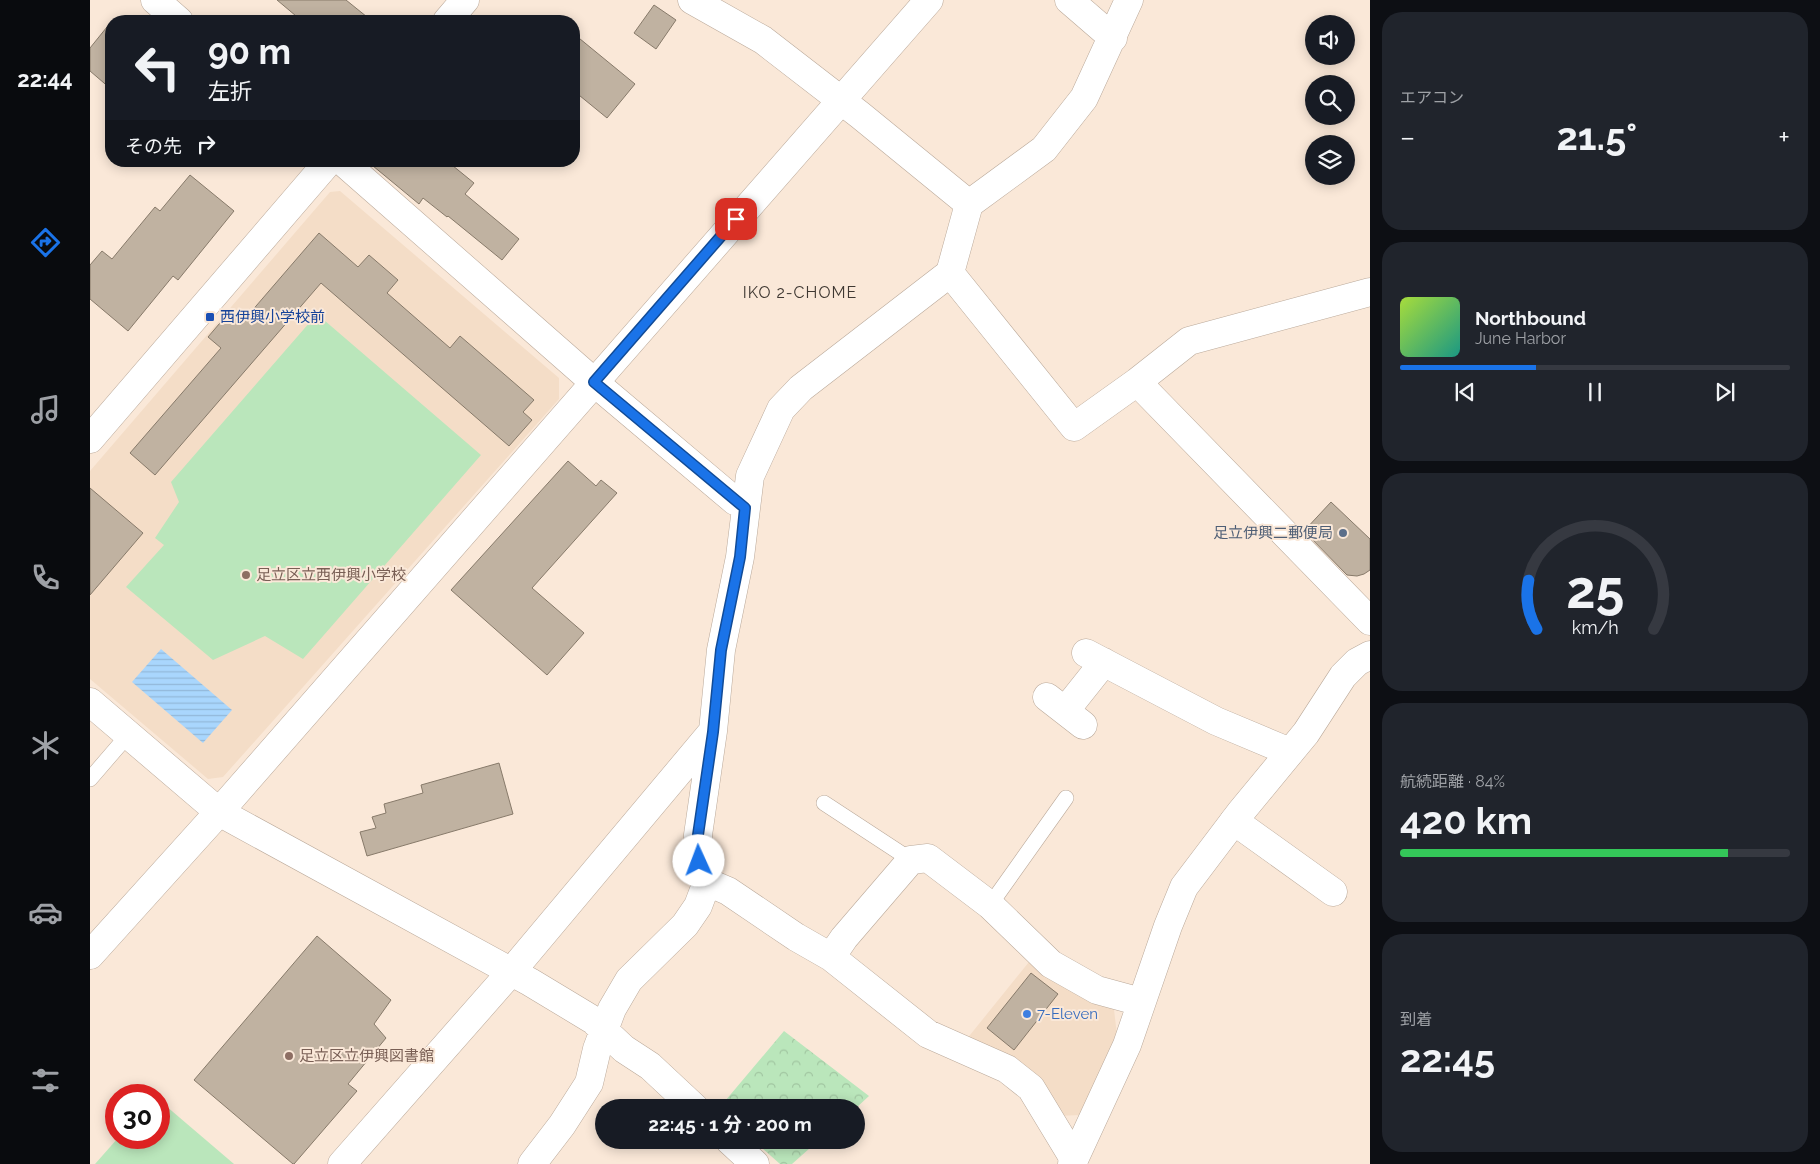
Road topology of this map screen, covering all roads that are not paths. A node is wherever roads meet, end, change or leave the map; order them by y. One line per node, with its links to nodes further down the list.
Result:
1 (154, 0): 7 (street)
2 (465, 0): 8 (street)
3 (692, 0): 10 (street)
4 (929, 0): 10 (street)
5 (1069, 0): 9 (street)
6 (1129, 0): 9 (street)
7 (172, 15)
8 (452, 15)
9 (1113, 38): 13 (street)
10 (840, 101): 13 (street); 16 (street)
11 (323, 167): 18 (street)
12 (349, 167): 16 (street)
13 (969, 204): 14 (street)
14 (950, 273): 17 (street); 19 (street)
15 (1370, 292): 17 (street)
16 (594, 382): 19 (street); 30 (street)
17 (1137, 382): 20 (street)
18 (90, 439)
19 (740, 504): 24 (street)
20 (1370, 621)
21 (1370, 655): 26 (street)
22 (90, 702): 25 (street)
23 (1065, 711): 26 (street)
24 (713, 732): 33 (street); 38 (street)
25 (128, 735): 27 (lane); 30 (street)
26 (1290, 752): 31 (street)
27 (90, 779)
28 (1066, 798): 35 (lane)
29 (824, 803): 32 (lane)
30 (218, 812): 36 (street); 38 (street)
31 (1234, 821): 34 (street); 39 (street)
32 (911, 860): 35 (street); 37 (street)
33 (706, 882): 37 (street); 40 (street)
34 (1333, 892)
35 (990, 905): 39 (street)
36 (90, 955)
37 (831, 957): 43 (street)
38 (511, 972): 40 (street); 44 (street)
39 (1141, 1002): 43 (street)
40 (604, 1031): 41 (street); 45 (street)
41 (685, 1099)
42 (739, 1149): 46 (street)
43 (1073, 1161)
44 (342, 1164)
45 (532, 1164)
46 (755, 1164)

